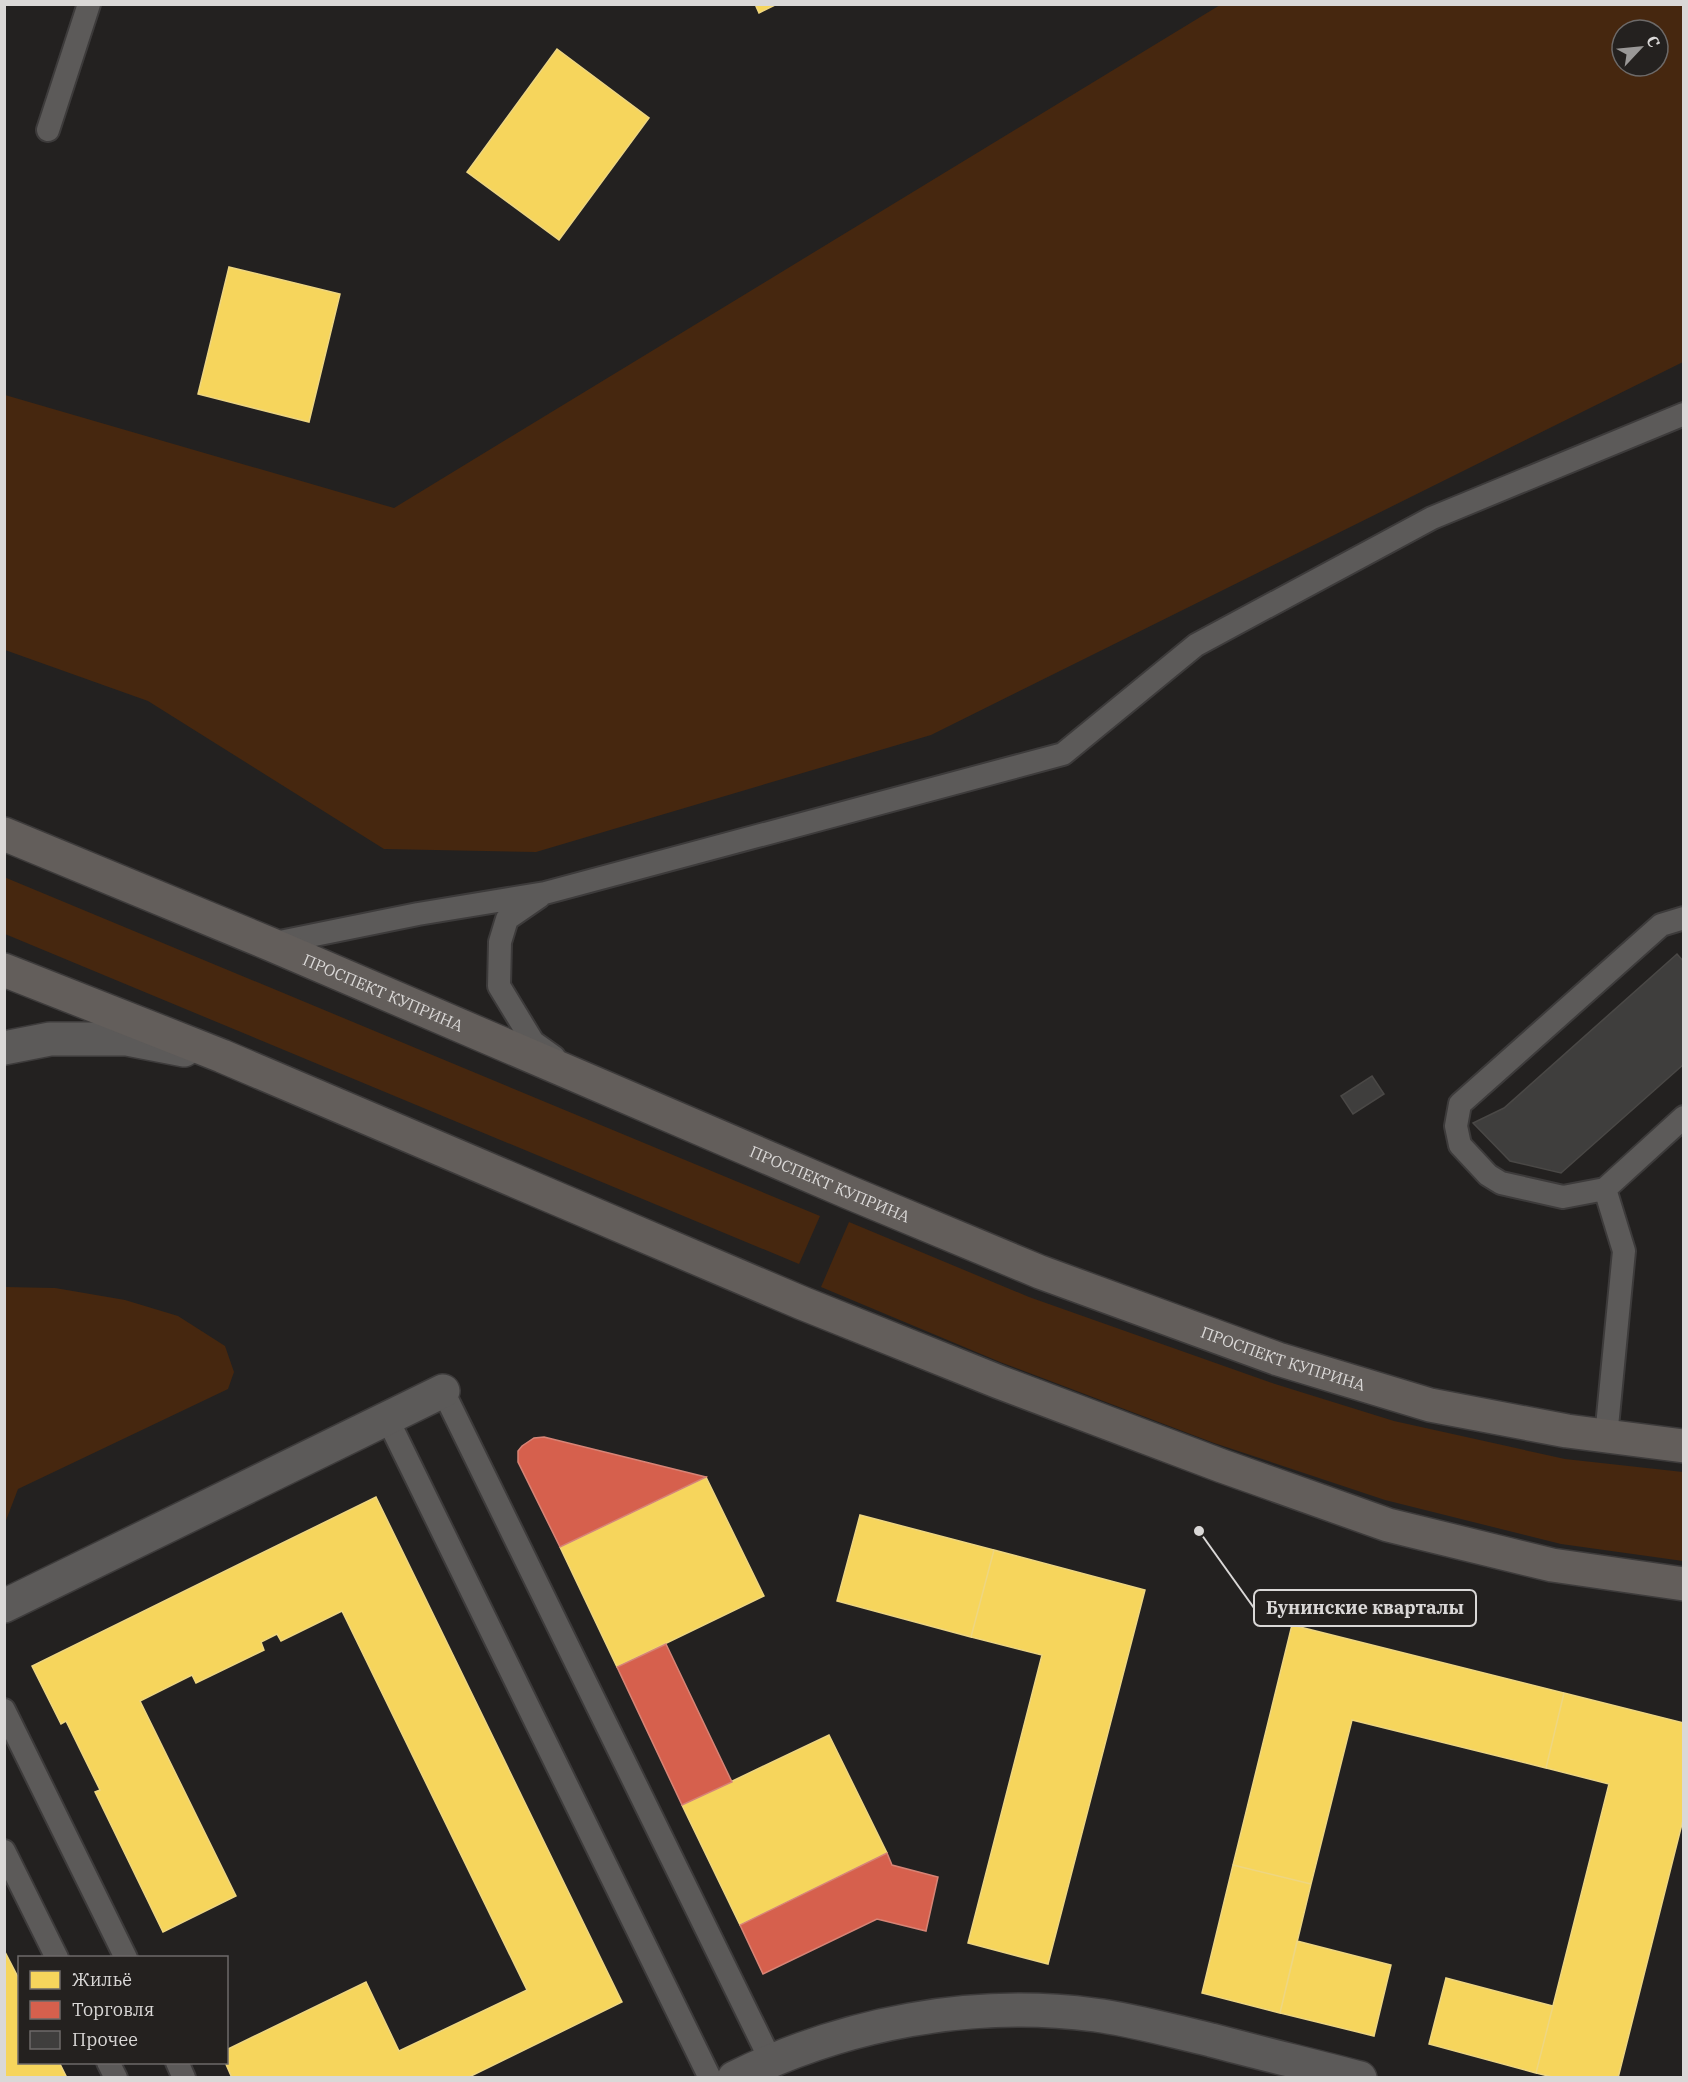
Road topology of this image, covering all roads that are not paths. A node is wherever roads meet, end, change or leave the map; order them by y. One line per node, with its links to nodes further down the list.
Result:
1 (89, 4): 2 (lane)
2 (48, 130)
3 (1683, 414): 5 (lane)
4 (4, 834): 7 (main road, ПРОСПЕКТ КУПРИНА)
5 (545, 893): 7 (lane); 11 (lane)
6 (1683, 918): 13 (lane)
7 (270, 944): 11 (main road, ПРОСПЕКТ КУПРИНА)
8 (4, 970): 10 (main road)
9 (4, 1048): 10 (street)
10 (222, 1056): 18 (main road)
11 (587, 1080): 16 (main road, ПРОСПЕКТ КУПРИНА)
12 (1683, 1118): 13 (lane)
13 (1605, 1189): 16 (lane)
14 (443, 1391): 15 (street); 24 (lane)
15 (387, 1418): 19 (street); 29 (lane)
16 (1606, 1437): 17 (main road, ПРОСПЕКТ КУПРИНА)
17 (1683, 1446)
18 (1683, 1584)
19 (4, 1606)
20 (4, 1710): 23 (lane)
21 (4, 1851): 22 (lane)
22 (56, 1956)
23 (125, 1956)
24 (771, 2061): 30 (street); 31 (street)
25 (109, 2064): 27 (lane)
26 (178, 2064): 28 (lane)
27 (116, 2078)
28 (184, 2078)
29 (710, 2078)
30 (734, 2078)
31 (1360, 2078)

